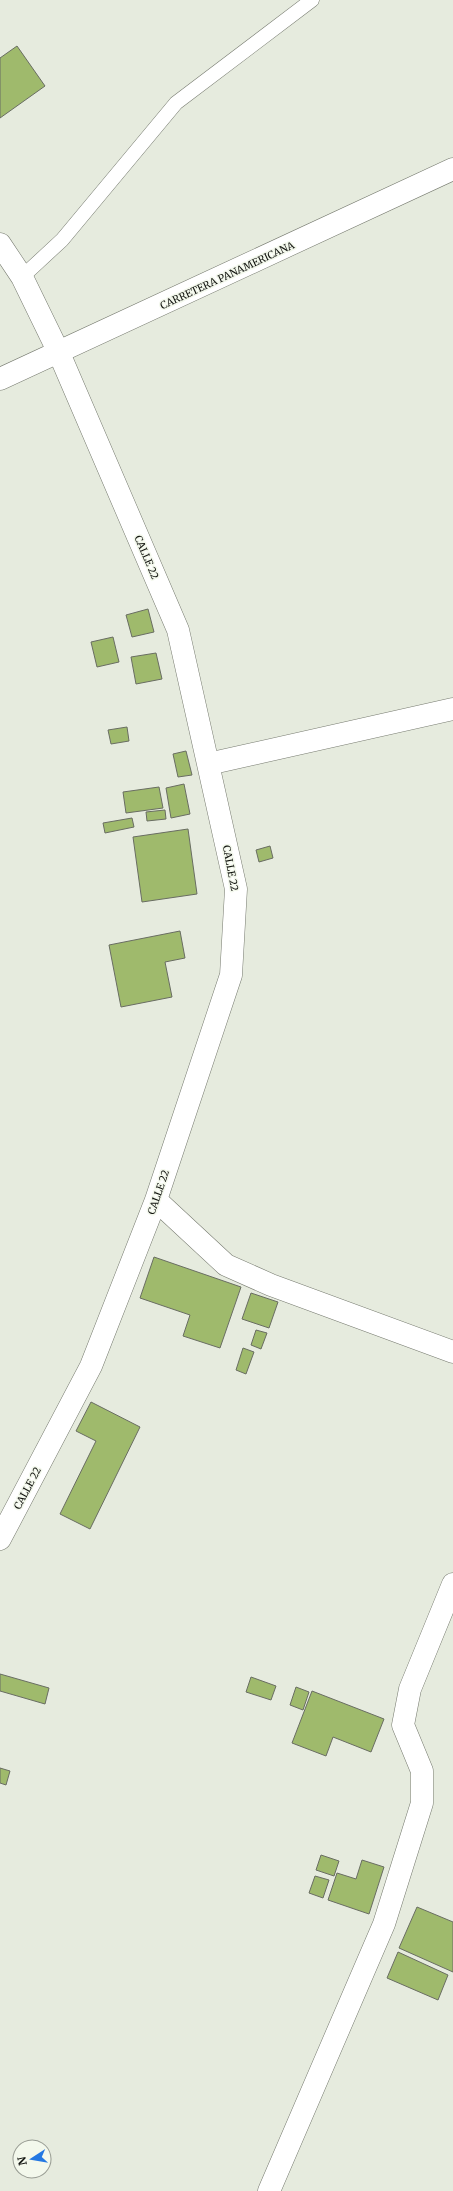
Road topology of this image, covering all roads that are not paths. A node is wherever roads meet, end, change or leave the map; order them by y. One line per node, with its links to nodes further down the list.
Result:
1 (312, 0): 4 (lane)
2 (453, 169): 5 (main road, CARRETERA PANAMERICANA)
3 (0, 244): 4 (main road, CALLE 22)
4 (22, 276): 5 (main road, CALLE 22)
5 (59, 353): 6 (main road, CARRETERA PANAMERICANA); 8 (main road, CALLE 22)
6 (0, 379)
7 (453, 709): 8 (main road)
8 (208, 764): 9 (main road, CALLE 22)
9 (156, 1200): 10 (main road); 11 (main road, CALLE 22)
10 (453, 1352)
11 (0, 1539)
12 (453, 1584): 13 (main road)
13 (269, 2191)

